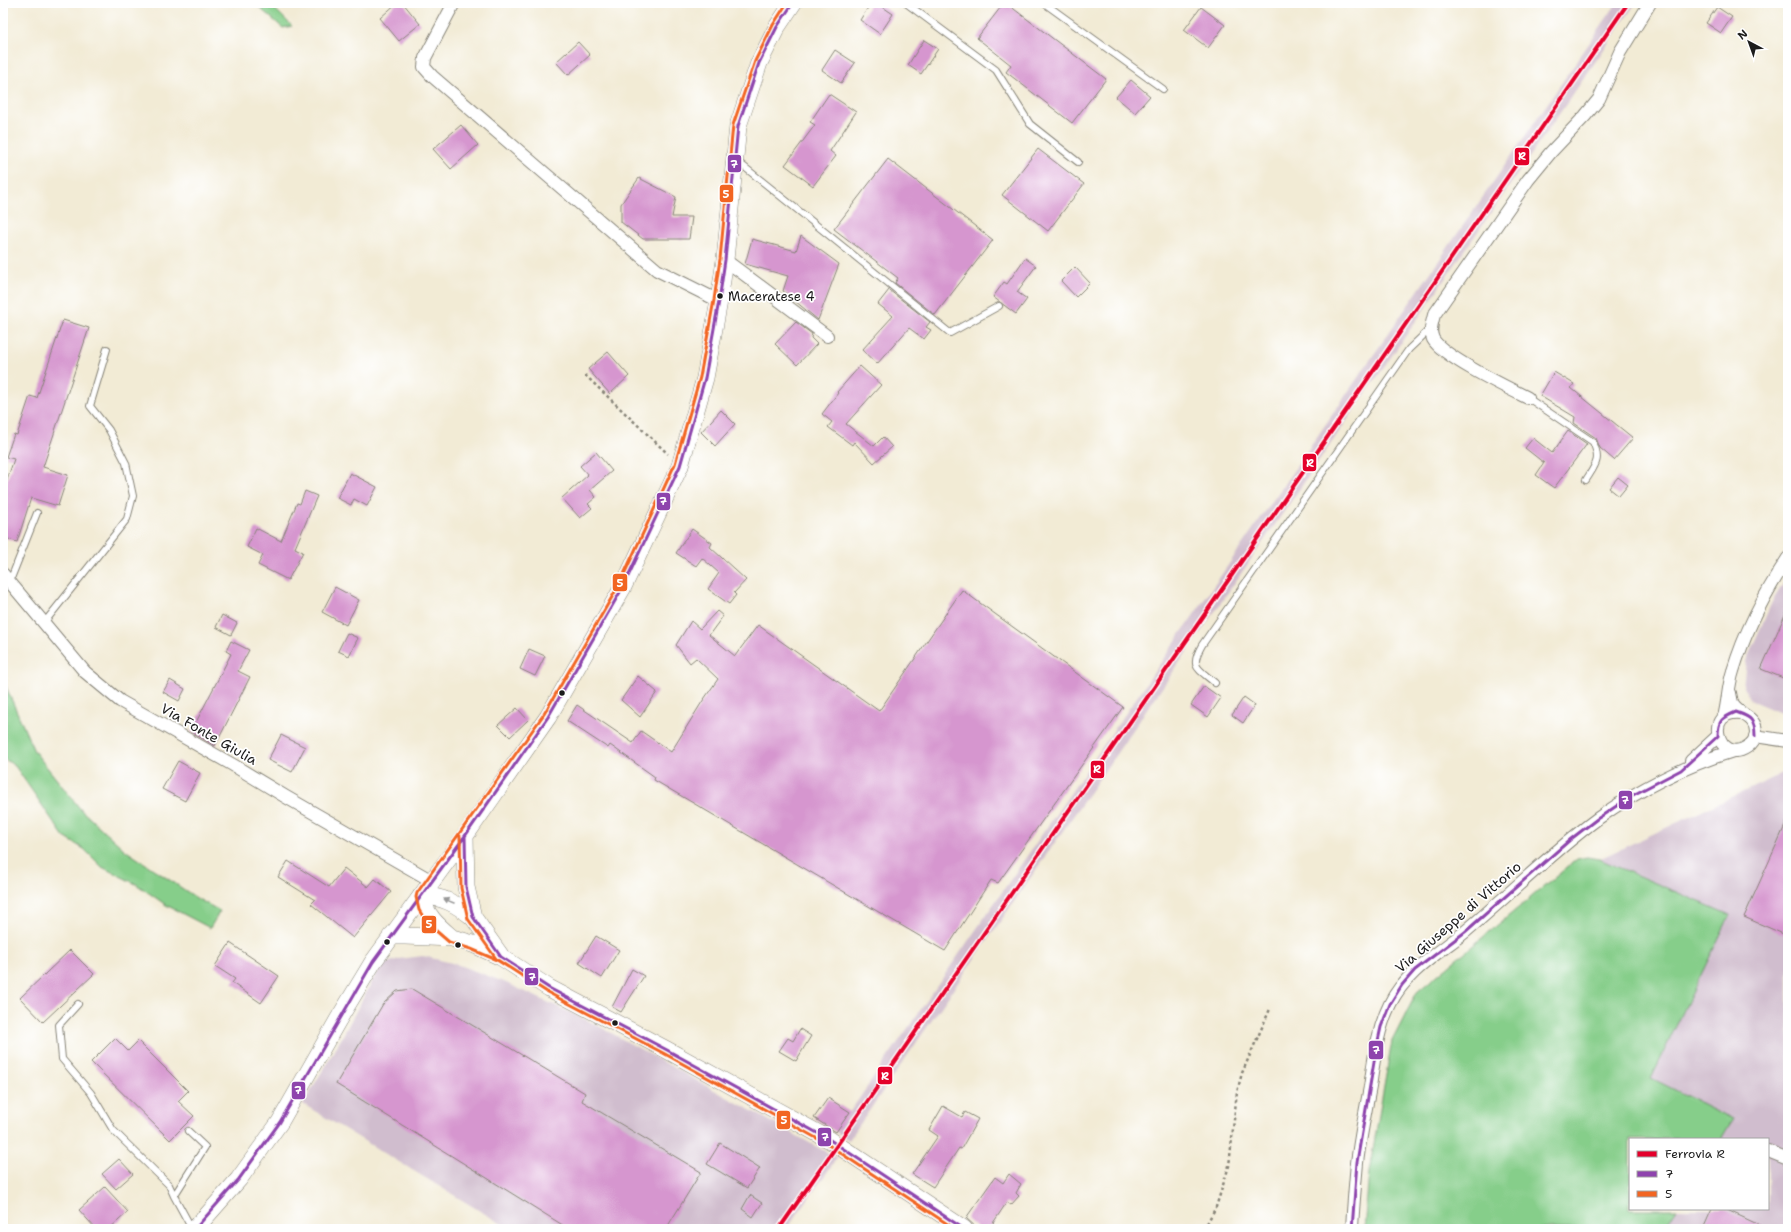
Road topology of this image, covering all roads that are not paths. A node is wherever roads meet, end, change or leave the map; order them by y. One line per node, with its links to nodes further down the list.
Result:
1 (454, 3): 10 (street)
2 (793, 3): 7 (main road)
3 (906, 3): 8 (lane)
4 (1044, 3): 6 (lane)
5 (1650, 3): 12 (street)
6 (1162, 89)
7 (734, 158): 9 (main road); 11 (lane)
8 (1078, 162)
9 (725, 260): 10 (main road); 13 (street)
10 (719, 300): 30 (main road)
11 (999, 306)
12 (1430, 329): 15 (street); 21 (lane)
13 (827, 336)
14 (107, 349): 20 (lane)
15 (1528, 398): 16 (lane)
16 (1586, 480)
17 (37, 513): 19 (lane)
18 (1788, 558): 22 (street, Via Giuseppe di Vittorio)
19 (6, 578): 20 (street, Via Fonte Giulia)
20 (44, 623): 31 (street, Via Fonte Giulia)
21 (1215, 683)
22 (1729, 690): 23 (street); 24 (street, Via Giuseppe di Vittorio)
23 (1742, 713): 24 (street); 26 (street)
24 (1724, 717): 25 (street, Via Giuseppe di Vittorio)
25 (1718, 736): 28 (street); 29 (street, Via Giuseppe di Vittorio)
26 (1755, 736): 27 (street); 28 (street, Via Giuseppe di Vittorio)
27 (1788, 741)
28 (1733, 751): 29 (street, Via Giuseppe di Vittorio)
29 (1681, 770): 44 (street, Via Giuseppe di Vittorio)
30 (465, 836): 31 (main road); 33 (main road)
31 (432, 881): 32 (main road)
32 (421, 896): 33 (main road, one-way to 32); 34 (main road); 35 (main road)
33 (474, 917): 36 (main road)
34 (391, 936): 35 (main road); 42 (main road)
35 (452, 938): 36 (main road)
36 (501, 957): 43 (main road)
37 (78, 1004): 41 (lane)
38 (188, 1131): 41 (lane)
39 (1769, 1151): 40 (street)
40 (1788, 1159)
41 (174, 1196): 42 (lane)
42 (193, 1229)
43 (964, 1229)
44 (1352, 1229)

